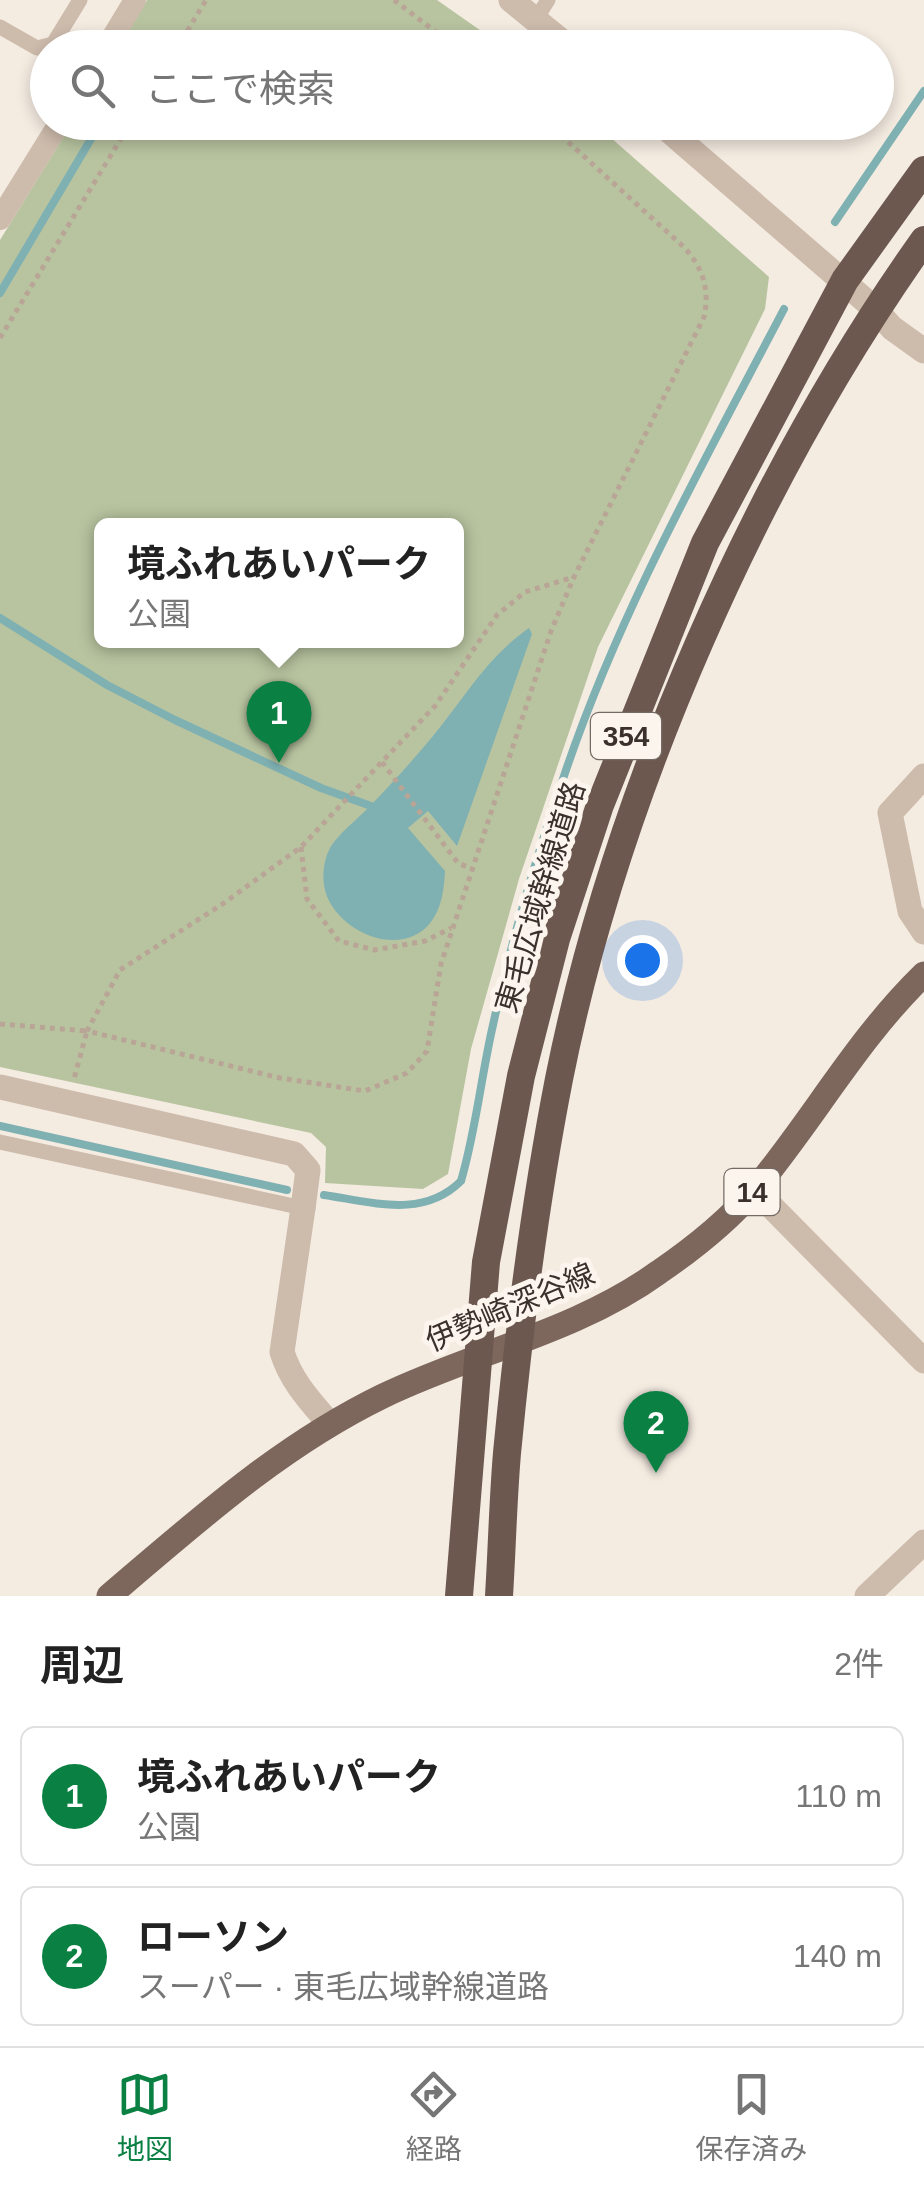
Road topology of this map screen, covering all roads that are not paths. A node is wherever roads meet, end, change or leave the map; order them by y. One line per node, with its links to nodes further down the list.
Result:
1 (80, 0): 6 (lane)
2 (135, 0): 7 (street)
3 (511, 0): 4 (street)
4 (542, 10)
5 (0, 28): 8 (lane)
6 (61, 30)
7 (117, 30)
8 (30, 44)
9 (49, 140): 12 (street)
10 (680, 140): 14 (street)
11 (924, 170): 14 (highway, 東毛広域幹線道路 / 354)
12 (0, 219)
13 (924, 240): 15 (highway, 354)
14 (845, 280): 15 (street); 25 (highway, 東毛広域幹線道路 / 354)
15 (875, 309): 16 (street); 24 (highway, 354)
16 (924, 351)
17 (924, 776): 18 (street)
18 (924, 932)
19 (924, 974): 22 (main road, 伊勢崎深谷線 / 14)
20 (0, 1086): 23 (street)
21 (0, 1142): 23 (lane)
22 (755, 1190): 24 (main road, 伊勢崎深谷線 / 14); 26 (street)
23 (303, 1208): 27 (street)
24 (520, 1343): 25 (main road, 伊勢崎深谷線 / 14); 29 (highway, 354)
25 (476, 1358): 27 (main road, 伊勢崎深谷線 / 14); 31 (highway, 東毛広域幹線道路 / 354)
26 (924, 1360)
27 (329, 1423): 30 (main road, 伊勢崎深谷線 / 14)
28 (924, 1542): 32 (street)
29 (500, 1595)
30 (110, 1596)
31 (459, 1596)
32 (867, 1596)

